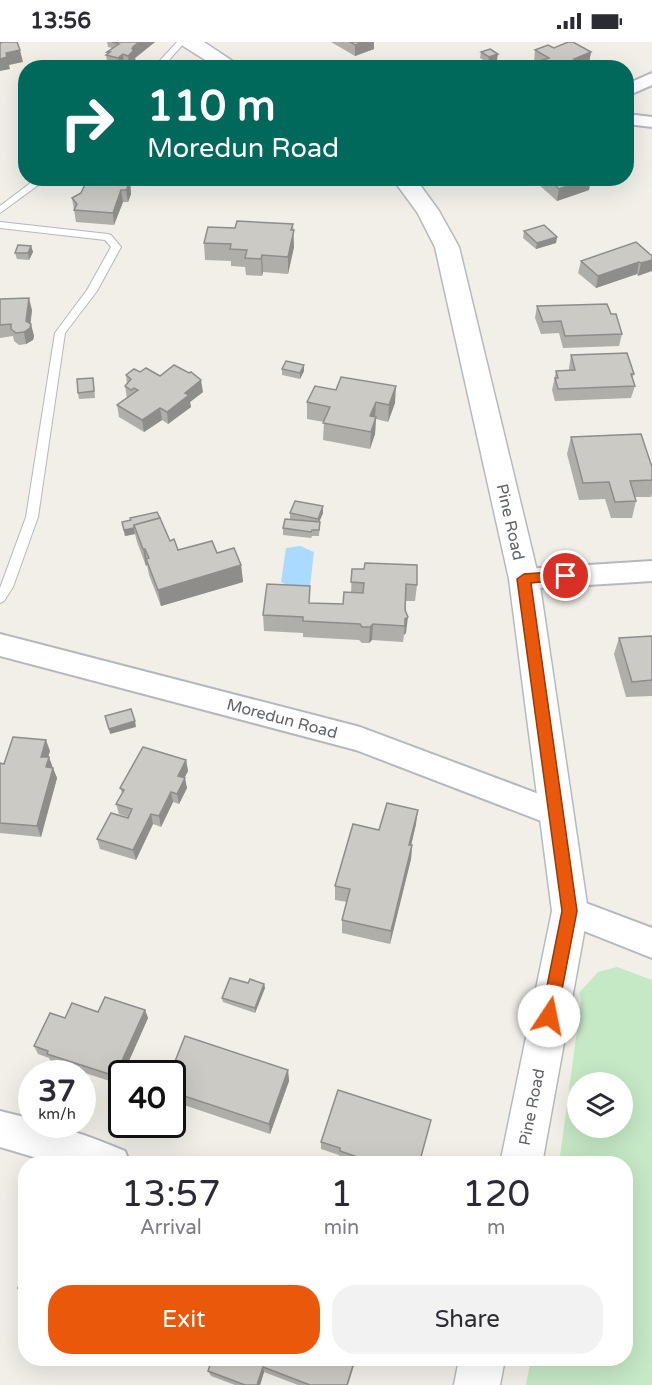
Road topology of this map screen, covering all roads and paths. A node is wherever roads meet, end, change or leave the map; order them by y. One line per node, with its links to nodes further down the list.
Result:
1 (181, 42): 3 (lane)
2 (190, 42): 4 (street)
3 (165, 60)
4 (220, 60)
5 (652, 78): 6 (street)
6 (634, 87)
7 (634, 120): 8 (street)
8 (652, 122)
9 (33, 186): 11 (lane)
10 (409, 186): 14 (street, Pine Road)
11 (0, 210)
12 (0, 225): 15 (lane)
13 (652, 571): 14 (street)
14 (524, 579): 17 (street, Pine Road)
15 (0, 598)
16 (0, 645): 17 (street, Moredun Road)
17 (557, 814): 18 (street, Pine Road)
18 (570, 911): 19 (street); 22 (street, Pine Road)
19 (652, 943)
20 (0, 1129): 21 (street)
21 (88, 1156)
22 (523, 1156)
23 (481, 1366): 24 (street)
24 (477, 1385)

